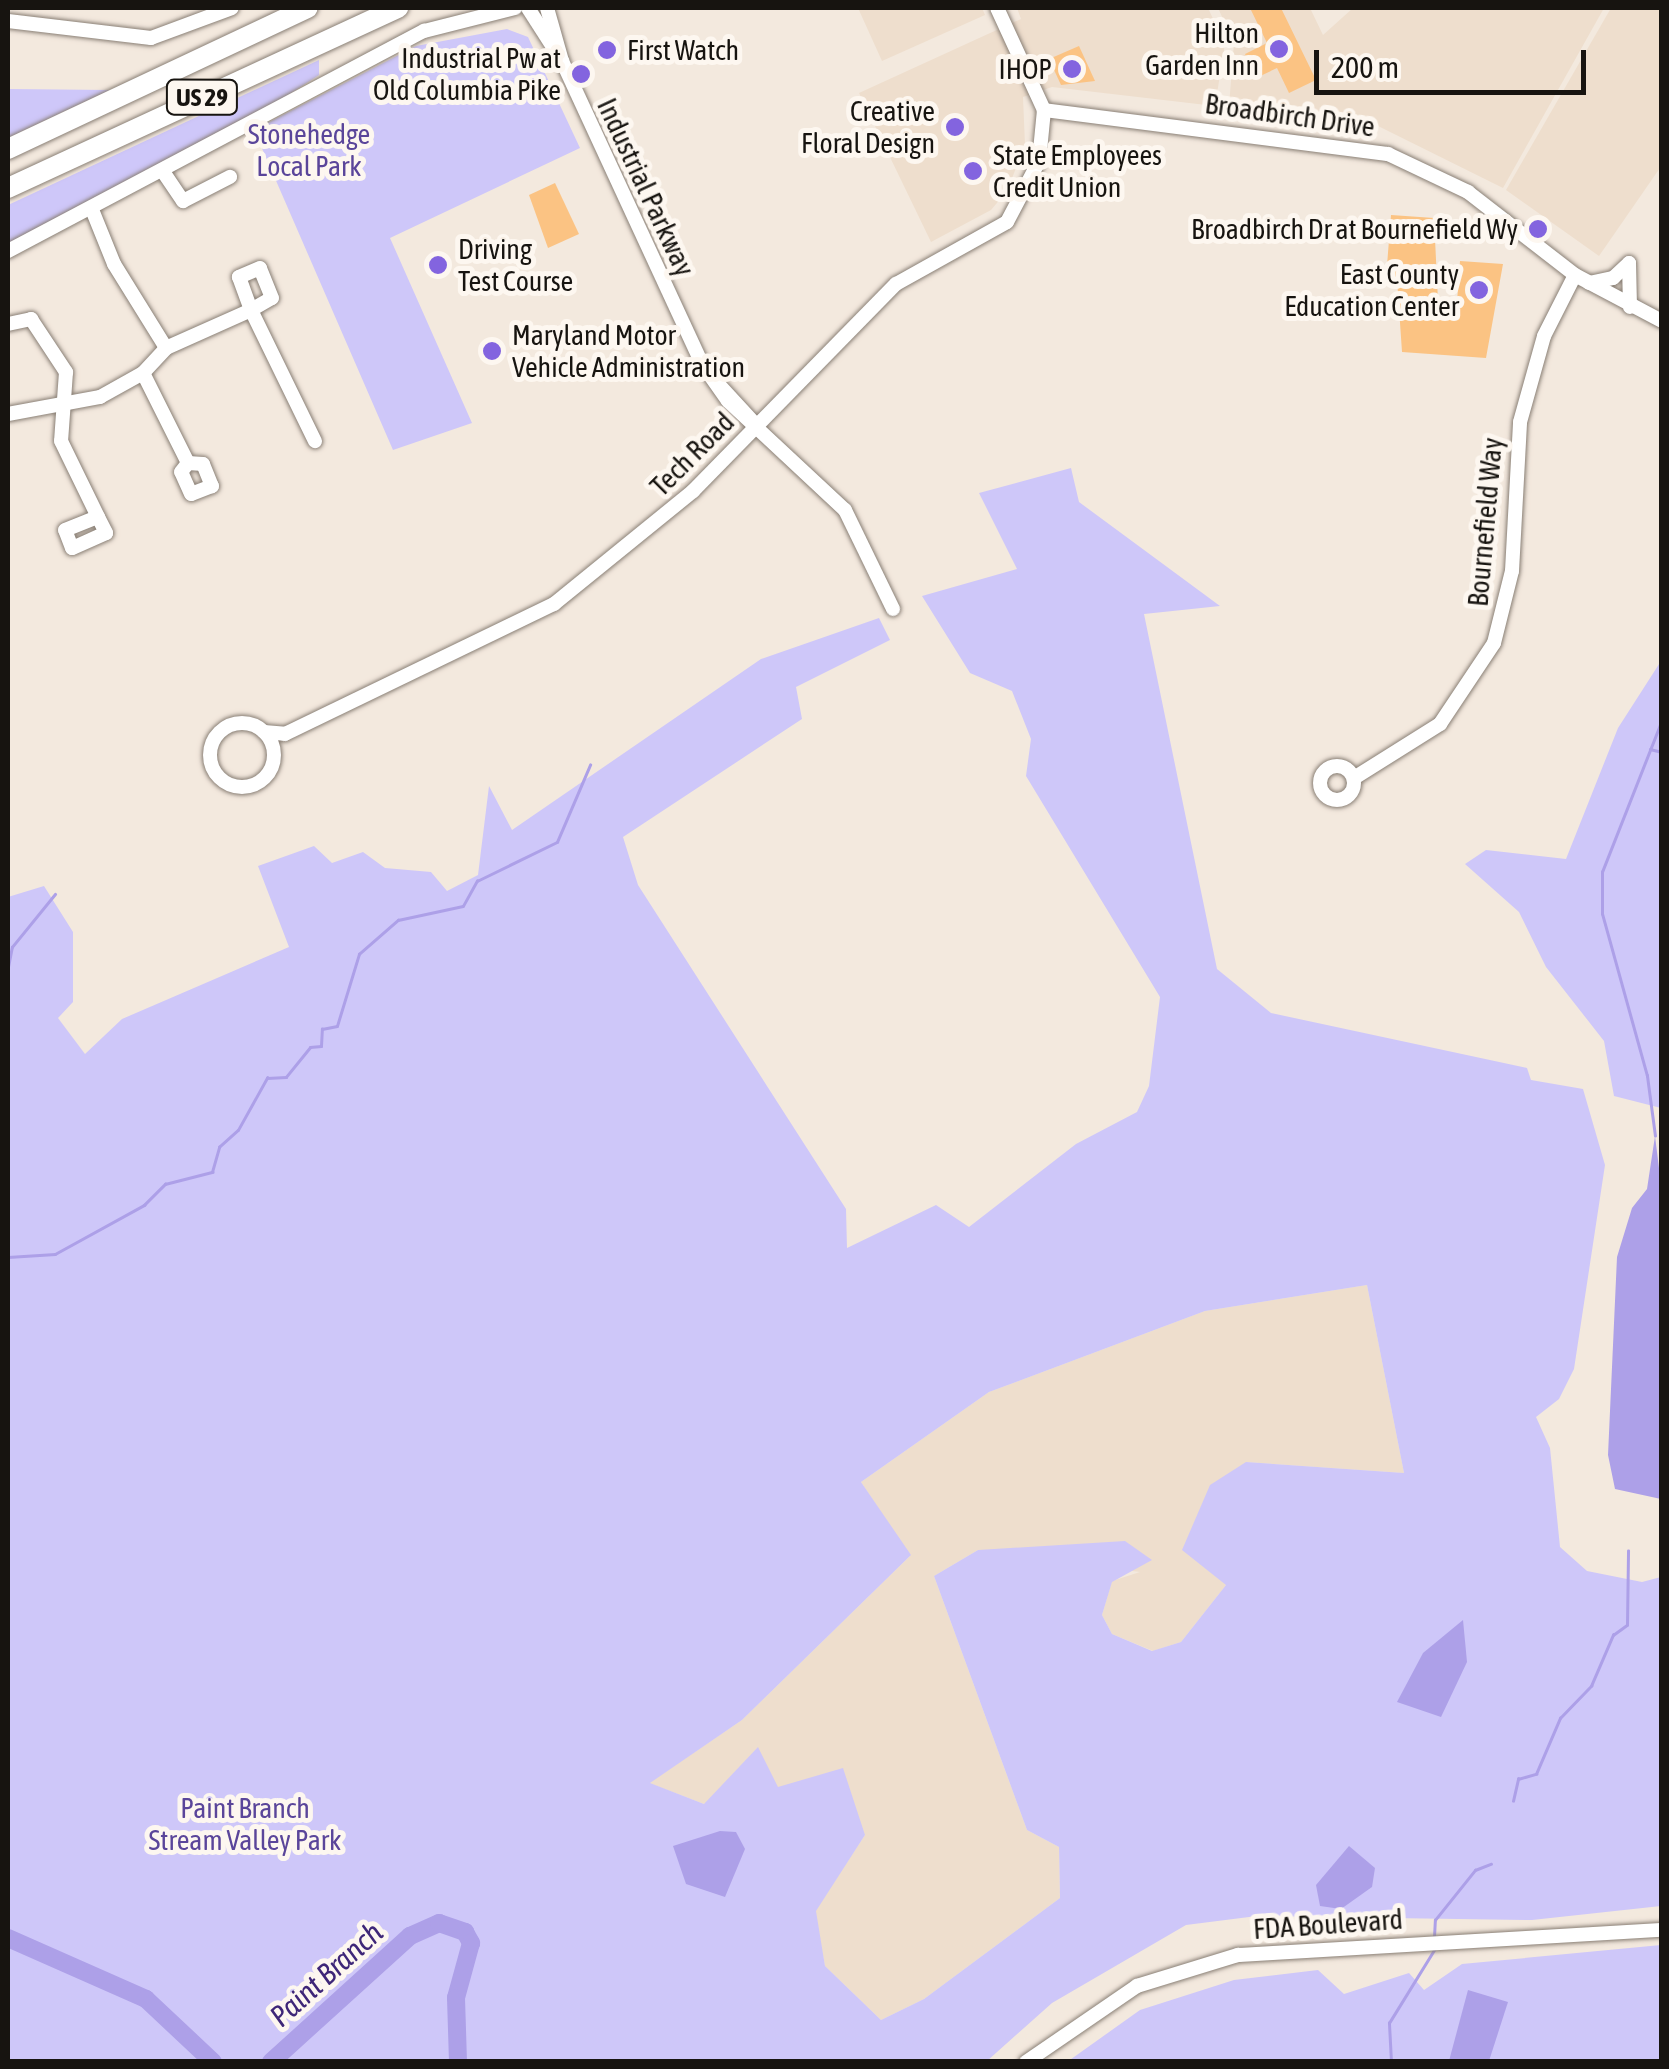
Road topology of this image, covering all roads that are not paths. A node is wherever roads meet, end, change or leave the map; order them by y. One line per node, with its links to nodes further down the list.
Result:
1 (232, 8): 8 (street)
2 (308, 8): 11 (highway, US 29)
3 (398, 8): 14 (highway, US 29)
4 (515, 8): 12 (street)
5 (528, 8): 9 (street, Industrial Parkway)
6 (547, 8): 9 (street, Industrial Parkway)
7 (998, 8): 10 (street, Tech Road)
8 (8, 21)
9 (562, 62): 25 (street, Industrial Parkway)
10 (1044, 110): 17 (street, Broadbirch Drive); 25 (street, Tech Road)
11 (8, 149)
12 (164, 172): 13 (street); 15 (street)
13 (230, 177)
14 (8, 188)
15 (94, 212): 16 (street); 21 (street)
16 (8, 252)
17 (1582, 279): 18 (street, Broadbirch Drive); 18 (street); 33 (street, Bournefield Way)
18 (1630, 308): 19 (street, Broadbirch Drive)
19 (1662, 321)
20 (8, 324): 23 (street)
21 (166, 348): 22 (street); 26 (street)
22 (143, 373): 23 (street); 27 (street)
23 (63, 400): 24 (street); 28 (street)
24 (8, 414)
25 (756, 425): 29 (street, Industrial Parkway); 31 (street, Tech Road)
26 (314, 441)
27 (188, 464)
28 (98, 518)
29 (894, 609)
30 (264, 732): 31 (street); 32 (street); 32 (street)
31 (285, 734): 32 (street)
32 (274, 754)
33 (1354, 778)
34 (1662, 1930): 35 (street, FDA Boulevard)
35 (1026, 2062)

